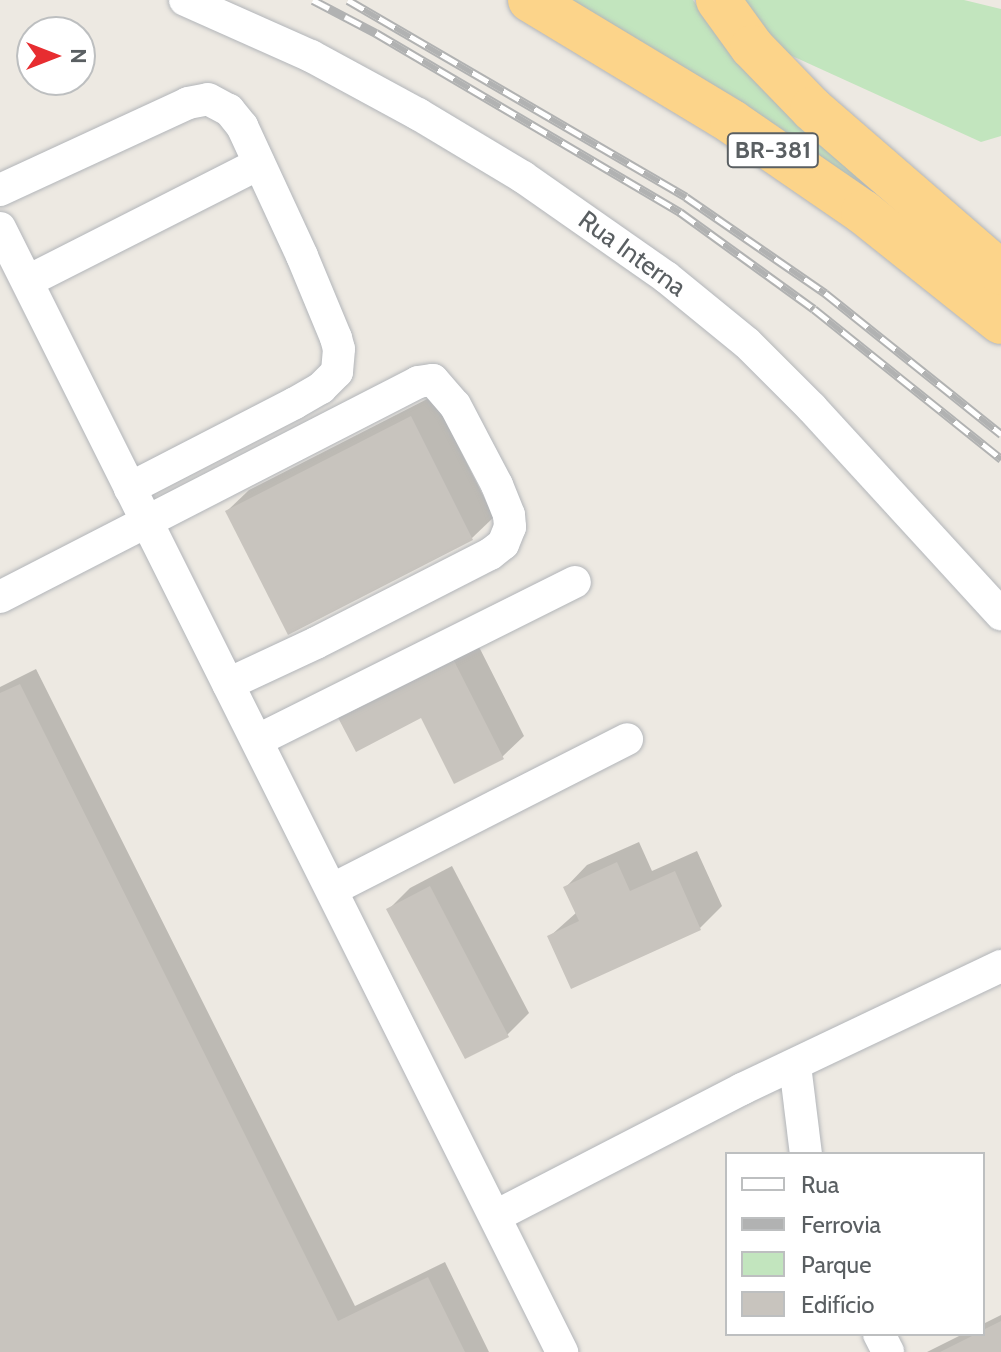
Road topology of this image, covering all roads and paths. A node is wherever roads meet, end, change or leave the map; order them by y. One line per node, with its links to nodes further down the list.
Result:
1 (185, 0): 14 (lane, Rua Interna)
2 (530, 0): 9 (highway, BR-381)
3 (718, 0): 7 (highway, BR-381)
4 (259, 164): 5 (lane); 8 (lane); 10 (lane)
5 (0, 190)
6 (0, 228): 8 (lane)
7 (1001, 273)
8 (28, 281): 10 (lane)
9 (1001, 322)
10 (130, 488): 11 (lane)
11 (146, 522): 13 (lane); 15 (lane); 15 (lane)
12 (575, 582): 17 (lane)
13 (0, 597)
14 (1001, 614)
15 (228, 684): 17 (lane)
16 (627, 739): 18 (lane)
17 (258, 740): 18 (lane)
18 (333, 889): 22 (lane)
19 (1001, 966): 20 (lane)
20 (795, 1065): 21 (lane); 22 (lane)
21 (806, 1152)
22 (496, 1216): 23 (lane)
23 (562, 1352)

